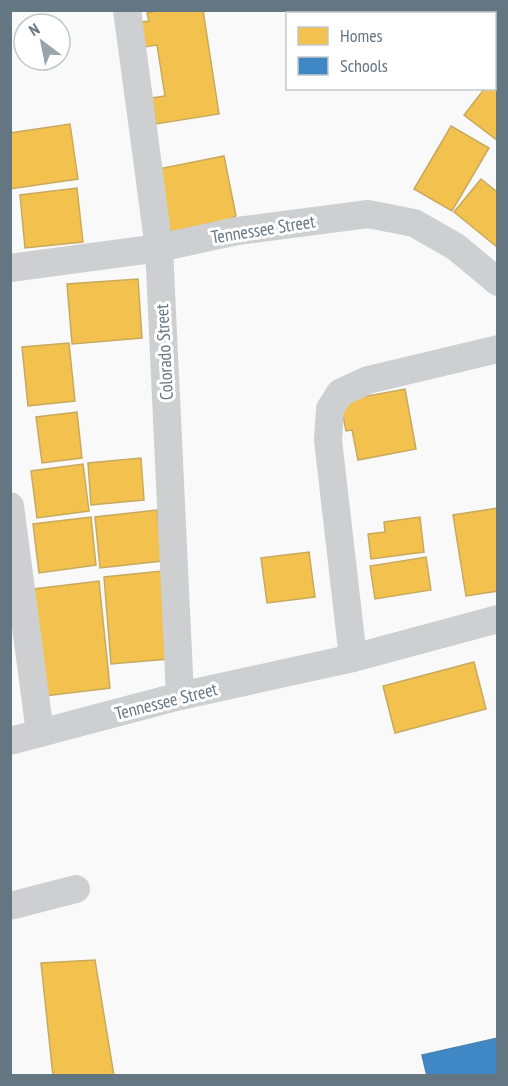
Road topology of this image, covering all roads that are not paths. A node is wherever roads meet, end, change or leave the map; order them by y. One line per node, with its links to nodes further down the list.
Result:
1 (127, 10): 2 (street, Colorado Street)
2 (159, 248): 3 (street, Tennessee Street); 4 (street, Tennessee Street); 9 (street, Colorado Street)
3 (10, 268)
4 (498, 282)
5 (498, 350): 8 (street)
6 (10, 506): 10 (street)
7 (498, 619): 8 (street, Tennessee Street)
8 (353, 658): 9 (street, Tennessee Street)
9 (180, 696): 10 (street, Tennessee Street)
10 (40, 733): 11 (street, Tennessee Street)
11 (10, 741)
12 (76, 889): 13 (street)
13 (10, 906)

